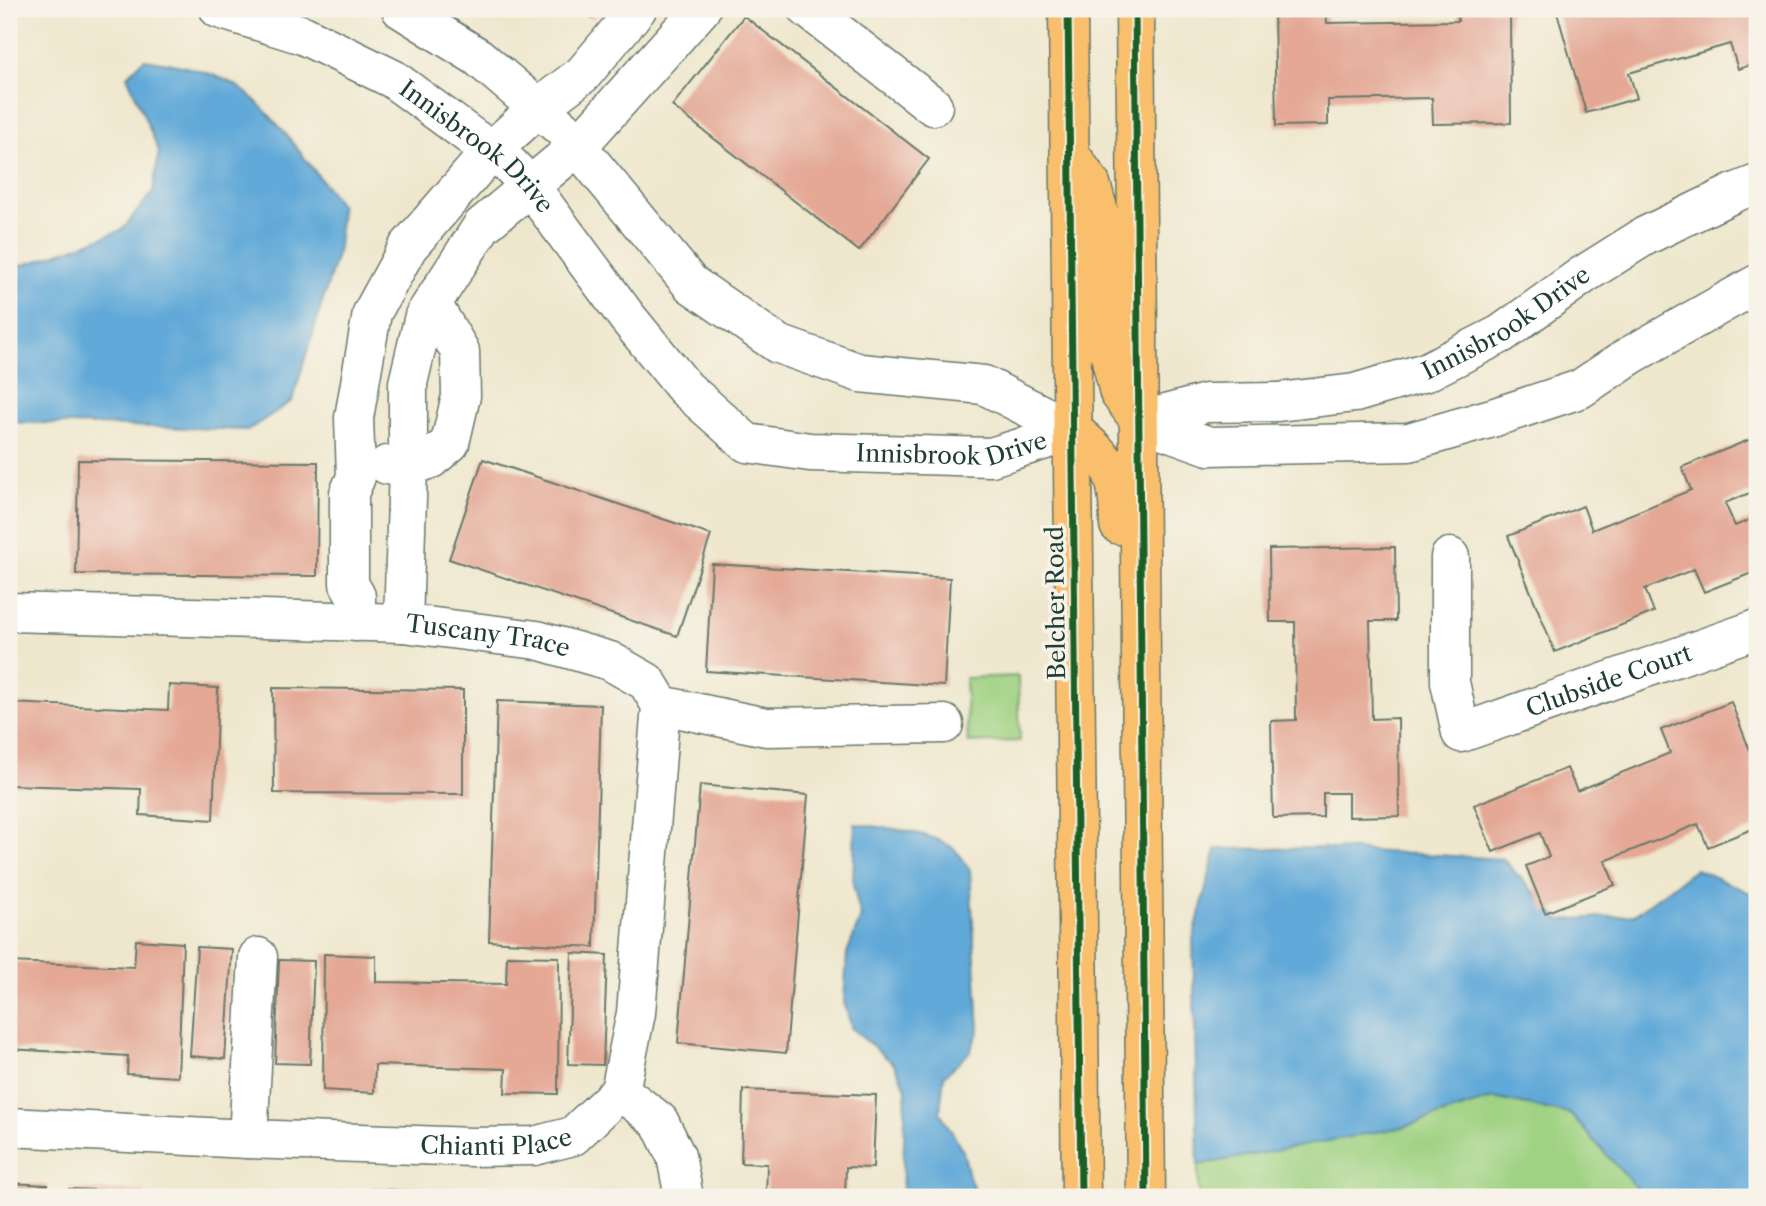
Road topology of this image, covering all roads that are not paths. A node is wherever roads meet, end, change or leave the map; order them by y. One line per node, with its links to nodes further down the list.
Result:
1 (219, 9): 12 (street, Innisbrook Drive)
2 (401, 9): 10 (street, Innisbrook Drive)
3 (637, 9): 10 (street)
4 (701, 9): 8 (street)
5 (808, 9): 9 (street)
6 (1068, 9): 13 (main road, Belcher Road)
7 (1135, 9): 18 (main road)
8 (672, 26): 11 (street)
9 (933, 106)
10 (538, 108): 11 (street, Innisbrook Drive); 12 (street)
11 (577, 147): 15 (street); 19 (street, Innisbrook Drive)
12 (491, 151): 15 (street, Innisbrook Drive); 21 (street)
13 (1070, 154): 18 (main road); 19 (main road, Belcher Road)
14 (1757, 184): 18 (street, Innisbrook Drive)
15 (530, 186): 17 (street); 19 (street, Innisbrook Drive)
16 (1757, 284): 18 (street)
17 (432, 303): 20 (street); 20 (street)
18 (1139, 421): 27 (main road)
19 (1074, 431): 27 (main road); 35 (main road, Belcher Road)
20 (408, 467): 21 (street); 25 (street)
21 (355, 470): 23 (street)
22 (1450, 557): 26 (street, Clubside Court)
23 (356, 609): 24 (street, Tuscany Trace); 25 (street, Tuscany Trace)
24 (9, 612)
25 (403, 623): 28 (street, Tuscany Trace)
26 (1757, 629)
27 (1141, 699): 36 (main road)
28 (661, 705): 29 (street); 31 (street)
29 (944, 724)
30 (258, 957): 33 (street)
31 (620, 1091): 33 (street, Chianti Place); 34 (street)
32 (9, 1127): 33 (street, Chianti Place)
33 (248, 1139)
34 (684, 1197)
35 (1081, 1197)
36 (1146, 1197)

